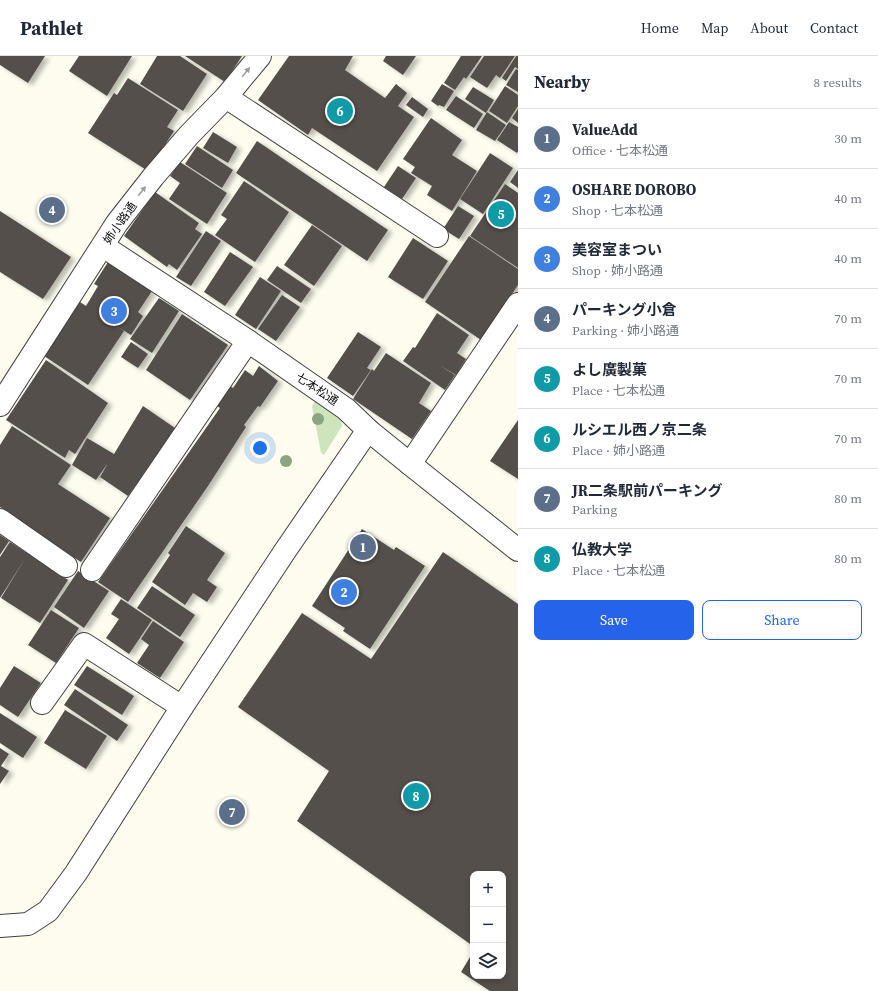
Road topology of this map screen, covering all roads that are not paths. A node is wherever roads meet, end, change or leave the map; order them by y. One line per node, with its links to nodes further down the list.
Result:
1 (260, 56): 2 (street, 姉小路通, one-way to 1)
2 (226, 97): 3 (street); 4 (street, 姉小路通, one-way to 2)
3 (437, 236)
4 (103, 246): 6 (street, 七本松通); 7 (street, 姉小路通)
5 (518, 304): 9 (street)
6 (248, 341): 8 (street, 七本松通); 13 (street)
7 (0, 405)
8 (368, 430): 9 (street, 七本松通); 15 (street)
9 (410, 464): 11 (street, 七本松通)
10 (0, 520): 12 (street)
11 (518, 550)
12 (66, 566)
13 (92, 570)
14 (42, 703): 15 (street)
15 (182, 707): 16 (street)
16 (0, 926)

